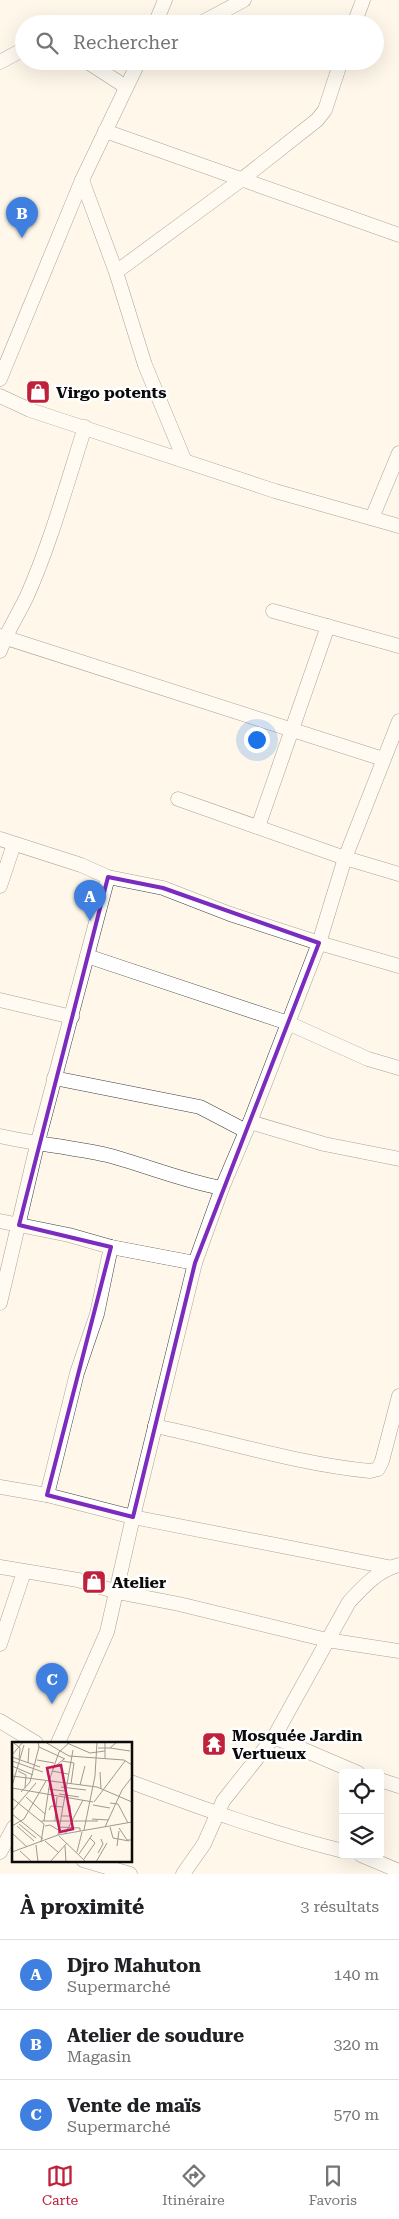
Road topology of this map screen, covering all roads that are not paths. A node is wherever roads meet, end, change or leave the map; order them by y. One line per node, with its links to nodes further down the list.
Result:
1 (165, 0): 4 (street)
2 (244, 0): 5 (street)
3 (363, 0): 6 (street)
4 (159, 15)
5 (216, 15)
6 (357, 15)
7 (15, 54): 8 (street)
8 (0, 62)
9 (100, 70): 12 (street)
10 (135, 70): 12 (street)
11 (338, 70): 15 (street)
12 (126, 87): 13 (street)
13 (105, 131): 14 (street); 15 (street)
14 (82, 180): 17 (street); 18 (street)
15 (241, 180): 16 (street); 17 (street)
16 (399, 235)
17 (116, 272): 22 (street)
18 (0, 379)
19 (1, 399): 20 (street)
20 (85, 427): 22 (street); 27 (street)
21 (399, 453): 23 (street)
22 (184, 459): 23 (street)
23 (372, 518): 24 (street)
24 (399, 526)
25 (273, 611): 26 (street)
26 (328, 626): 28 (street); 30 (street)
27 (2, 641): 30 (street)
28 (399, 646)
29 (399, 721): 31 (street)
30 (291, 730): 31 (street); 33 (street)
31 (383, 759): 36 (street)
32 (178, 799): 33 (street)
33 (258, 827): 36 (street)
34 (0, 839): 35 (street)
35 (14, 844): 38 (street); 39 (street)
36 (345, 858): 37 (street); 40 (street)
37 (399, 874)
38 (108, 876): 40 (street); 41 (street)
39 (0, 886)
40 (319, 944): 42 (street); 45 (street)
41 (87, 956): 44 (street); 45 (street)
42 (399, 966)
43 (0, 1000): 44 (street)
44 (72, 1017): 47 (street)
45 (288, 1024): 46 (street); 48 (street)
46 (399, 1068)
47 (54, 1078): 48 (street); 50 (street)
48 (248, 1126): 51 (street); 52 (street)
49 (0, 1136): 50 (street)
50 (37, 1144): 52 (street); 54 (street)
51 (399, 1160)
52 (222, 1188): 56 (street)
53 (0, 1221): 54 (street)
54 (19, 1225): 55 (street); 57 (street)
55 (111, 1247): 56 (street); 61 (street)
56 (195, 1263): 59 (street)
57 (0, 1303)
58 (399, 1396): 59 (street)
59 (155, 1426): 62 (street)
60 (0, 1487): 61 (street)
61 (47, 1495): 62 (street)
62 (132, 1517): 63 (street); 66 (street)
63 (394, 1566): 67 (street)
64 (0, 1567): 65 (street)
65 (24, 1572): 66 (street); 68 (street)
66 (117, 1592): 67 (street); 73 (street)
67 (327, 1640): 69 (street); 71 (street)
68 (0, 1644)
69 (399, 1651)
70 (0, 1720): 72 (street)
71 (274, 1737): 74 (street); 78 (street)
72 (34, 1742)
73 (58, 1742)
74 (349, 1769)
75 (384, 1781): 77 (street)
76 (132, 1782): 78 (street)
77 (399, 1786)
78 (216, 1814): 79 (street); 84 (street)
79 (339, 1850)
80 (370, 1859): 82 (street)
81 (90, 1862): 83 (street)
82 (399, 1871)
83 (130, 1874)
84 (183, 1874)

